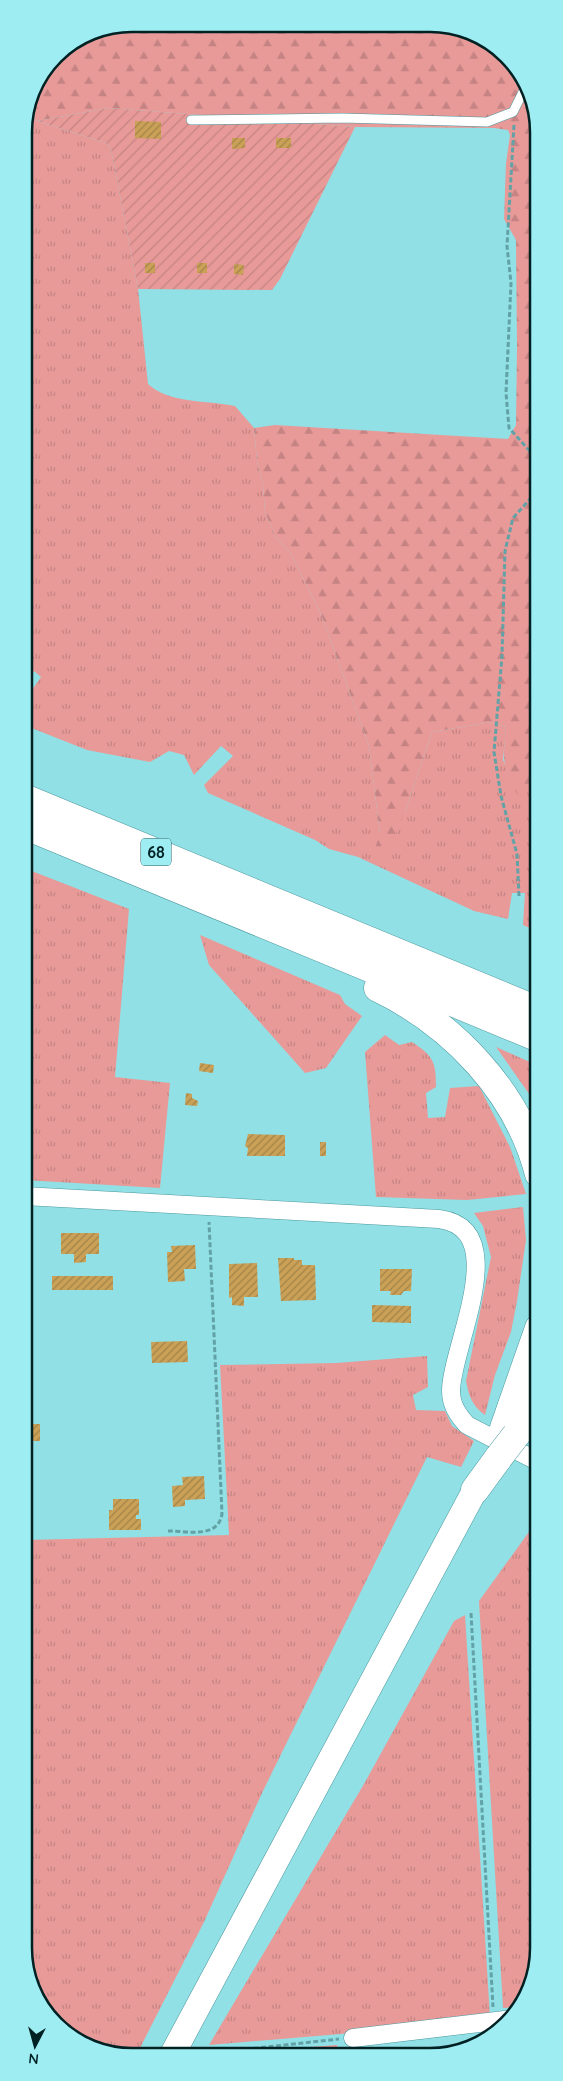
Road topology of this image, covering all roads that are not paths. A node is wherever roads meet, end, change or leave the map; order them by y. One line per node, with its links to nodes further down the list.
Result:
1 (522, 92): 2 (lane)
2 (191, 120)
3 (33, 802): 6 (highway, 68)
4 (33, 830): 5 (highway, 68)
5 (279, 931): 7 (highway, 68); 8 (highway)
6 (530, 1007)
7 (530, 1034)
8 (530, 1150)
9 (32, 1196): 14 (street)
10 (530, 1359): 13 (highway)
11 (530, 1390): 13 (highway)
12 (530, 1412): 13 (highway)
13 (509, 1431): 15 (highway)
14 (530, 1457)
15 (475, 1490): 18 (main road)
16 (499, 2021): 17 (street)
17 (353, 2038)
18 (176, 2048)

